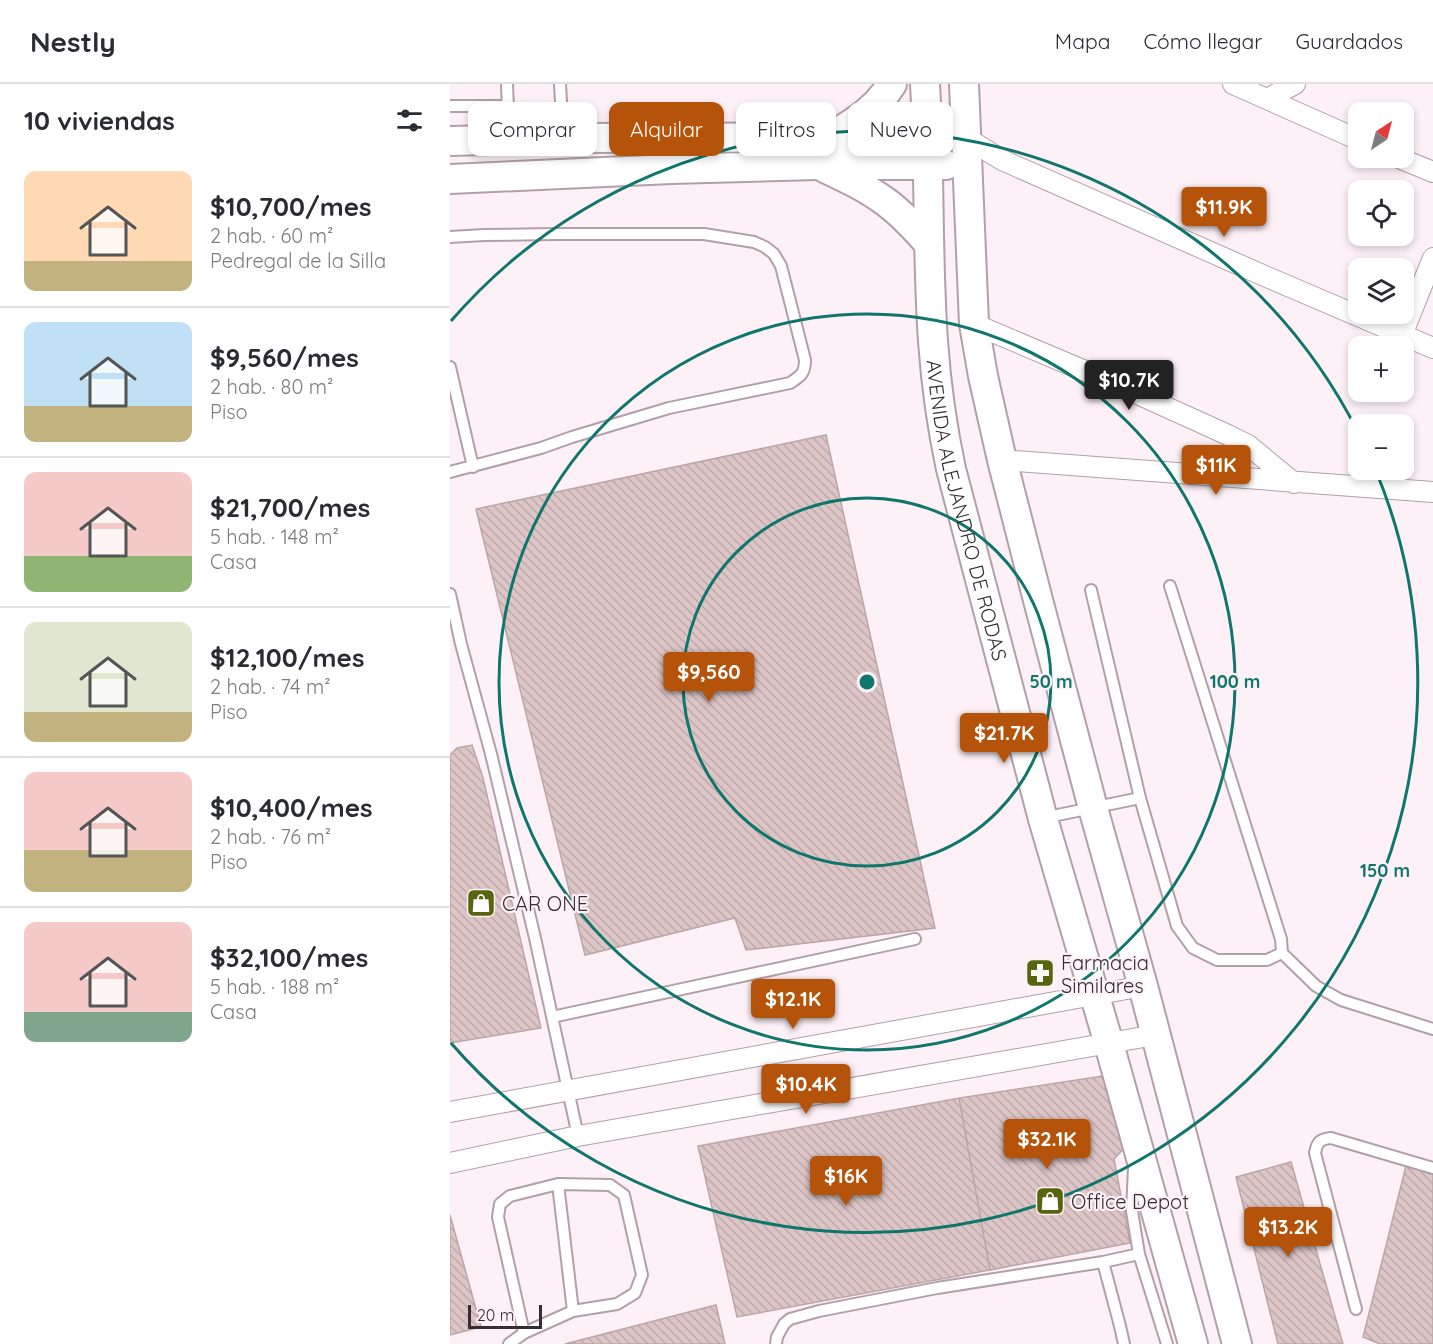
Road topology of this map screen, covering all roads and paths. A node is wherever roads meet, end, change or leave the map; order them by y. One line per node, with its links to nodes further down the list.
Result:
1 (507, 84): 9 (lane)
2 (560, 84): 10 (lane)
3 (892, 84): 14 (street)
4 (925, 84): 11 (street, AVENIDA ALEJANDRO DE RODAS)
5 (964, 84): 21 (street)
6 (1233, 84): 8 (street)
7 (1295, 84): 8 (street)
8 (1267, 99): 15 (street)
9 (507, 102)
10 (561, 102)
11 (926, 102)
12 (450, 106): 13 (lane)
13 (468, 106)
14 (836, 134)
15 (1348, 135)
16 (736, 137): 17 (street)
17 (597, 138)
18 (468, 141): 19 (street)
19 (451, 142)
20 (953, 146): 21 (street)
21 (966, 151): 24 (street); 24 (street); 27 (street); 34 (street)
22 (547, 156): 28 (street)
23 (928, 156): 27 (street, AVENIDA ALEJANDRO DE RODAS)
24 (1002, 160): 35 (street)
25 (1414, 164): 29 (street)
26 (817, 165): 27 (street); 30 (street); 32 (street)
27 (928, 165): 32 (street, AVENIDA ALEJANDRO DE RODAS)
28 (450, 168)
29 (1433, 172)
30 (450, 179)
31 (450, 237): 39 (lane)
32 (929, 244): 49 (street, AVENIDA ALEJANDRO DE RODAS)
33 (1433, 258): 35 (street)
34 (974, 324): 38 (street); 41 (street)
35 (1402, 335): 36 (street)
36 (1433, 348)
37 (450, 368): 39 (lane)
38 (1002, 460): 41 (street); 48 (street)
39 (473, 467): 40 (lane)
40 (450, 472)
41 (1294, 483): 42 (street)
42 (1433, 492)
43 (1170, 586): 51 (lane)
44 (1091, 590): 47 (lane)
45 (450, 594): 46 (lane)
46 (455, 645): 54 (lane)
47 (1140, 798): 48 (lane); 51 (lane)
48 (1093, 808): 49 (lane); 52 (street)
49 (1042, 819): 53 (street, AVENIDA ALEJANDRO DE RODAS)
50 (915, 939): 54 (lane)
51 (1282, 953): 55 (lane)
52 (1143, 986): 53 (street); 56 (street)
53 (1095, 996): 57 (street, AVENIDA ALEJANDRO DE RODAS); 58 (street)
54 (552, 1017): 58 (lane)
55 (1433, 1029)
56 (1155, 1035): 57 (street); 75 (street)
57 (1109, 1044): 60 (street); 61 (street, AVENIDA ALEJANDRO DE RODAS)
58 (567, 1090): 59 (street); 60 (lane)
59 (450, 1112)
60 (578, 1136): 62 (street)
61 (1137, 1144): 65 (lane); 74 (street, AVENIDA ALEJANDRO DE RODAS)
62 (450, 1162)
63 (1433, 1168): 67 (lane)
64 (558, 1184): 68 (lane); 68 (lane); 69 (lane)
65 (1139, 1254): 66 (lane); 73 (lane)
66 (1103, 1262): 71 (lane); 72 (lane)
67 (1356, 1309)
68 (573, 1311): 69 (lane)
69 (524, 1333): 70 (lane)
70 (510, 1344)
71 (776, 1344)
72 (1124, 1344)
73 (1167, 1344)
74 (1193, 1344)
75 (1237, 1344)

